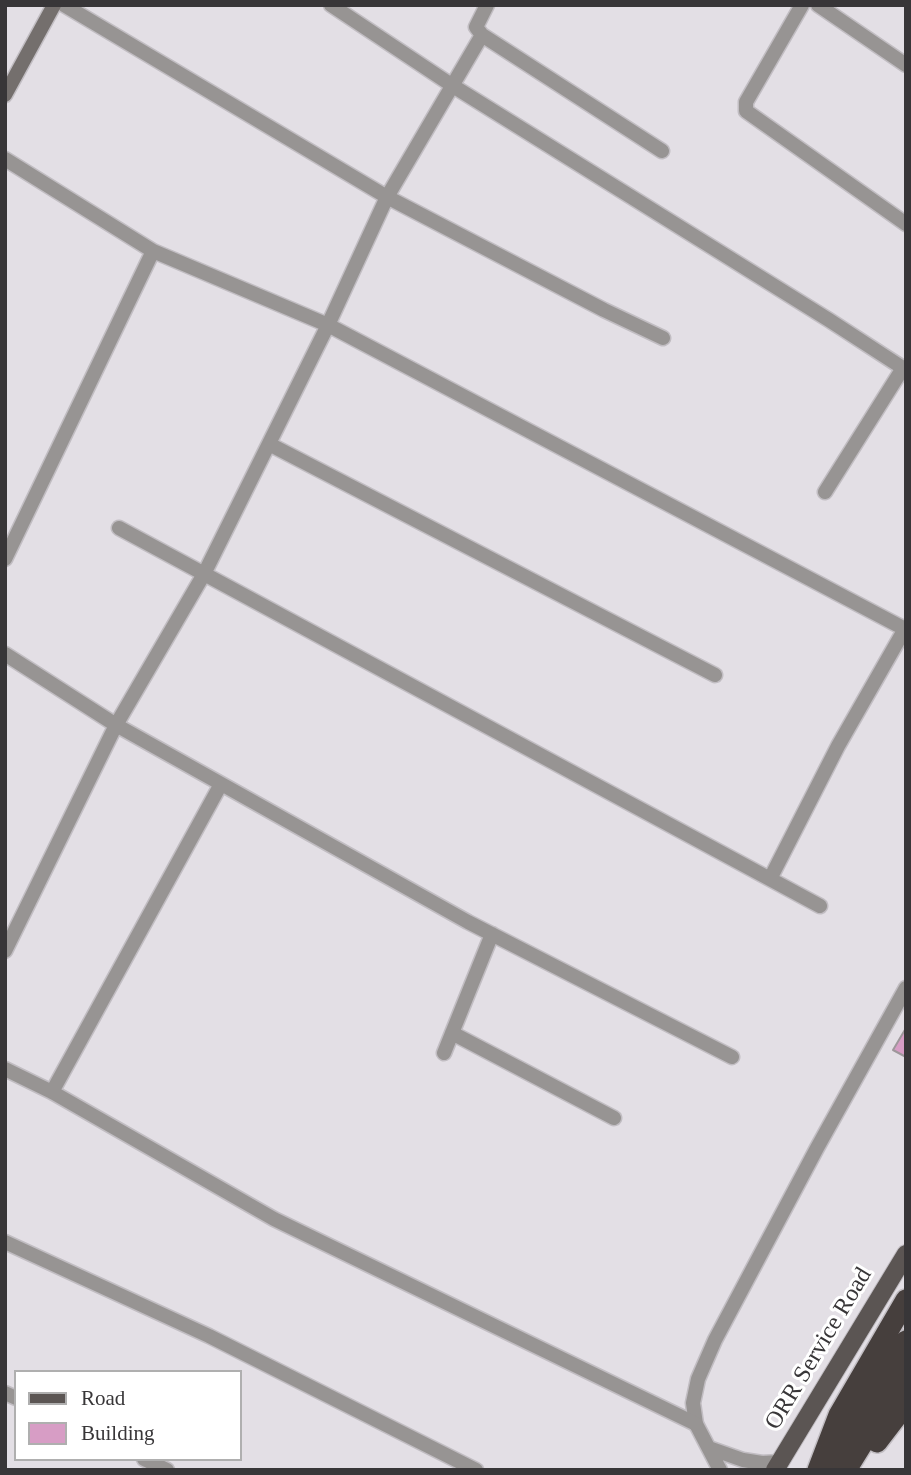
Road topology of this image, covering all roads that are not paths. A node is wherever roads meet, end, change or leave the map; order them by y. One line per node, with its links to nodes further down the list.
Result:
1 (54, 5): 10 (main road)
2 (64, 5): 13 (street)
3 (331, 5): 9 (street)
4 (486, 5): 7 (street)
5 (802, 5): 14 (street)
6 (818, 5): 8 (street)
7 (482, 35): 9 (street); 11 (street)
8 (906, 65)
9 (453, 86): 13 (street); 18 (street)
10 (5, 95)
11 (662, 151)
12 (5, 159): 15 (street)
13 (387, 197): 16 (street); 17 (street)
14 (906, 224)
15 (153, 251): 16 (street); 22 (street)
16 (328, 325): 19 (street); 24 (street)
17 (663, 338)
18 (904, 369): 20 (street)
19 (269, 444): 23 (street); 26 (street)
20 (825, 492)
21 (119, 528): 23 (street)
22 (5, 559)
23 (204, 574): 27 (street); 29 (street)
24 (905, 628): 29 (street)
25 (5, 654): 27 (street)
26 (715, 675)
27 (116, 725): 28 (street); 32 (street)
28 (221, 784): 31 (street); 38 (street)
29 (770, 879): 30 (street)
30 (820, 906)
31 (492, 934): 34 (street); 36 (street)
32 (5, 951)
33 (906, 988): 46 (street)
34 (452, 1033): 35 (street); 39 (street)
35 (443, 1054)
36 (732, 1057)
37 (5, 1069): 38 (street)
38 (52, 1092): 46 (street)
39 (614, 1118)
40 (5, 1242): 51 (street)
41 (906, 1254): 49 (main road, ORR Service Road)
42 (906, 1300): 53 (highway)
43 (906, 1341): 54 (highway)
44 (906, 1373): 55 (highway)
45 (904, 1408): 55 (highway)
46 (696, 1424): 47 (street)
47 (709, 1448): 49 (street); 52 (street)
48 (149, 1461): 50 (street)
49 (777, 1466)
50 (167, 1470)
51 (476, 1470)
52 (720, 1470)
53 (818, 1470)
54 (828, 1470)
55 (846, 1470)

